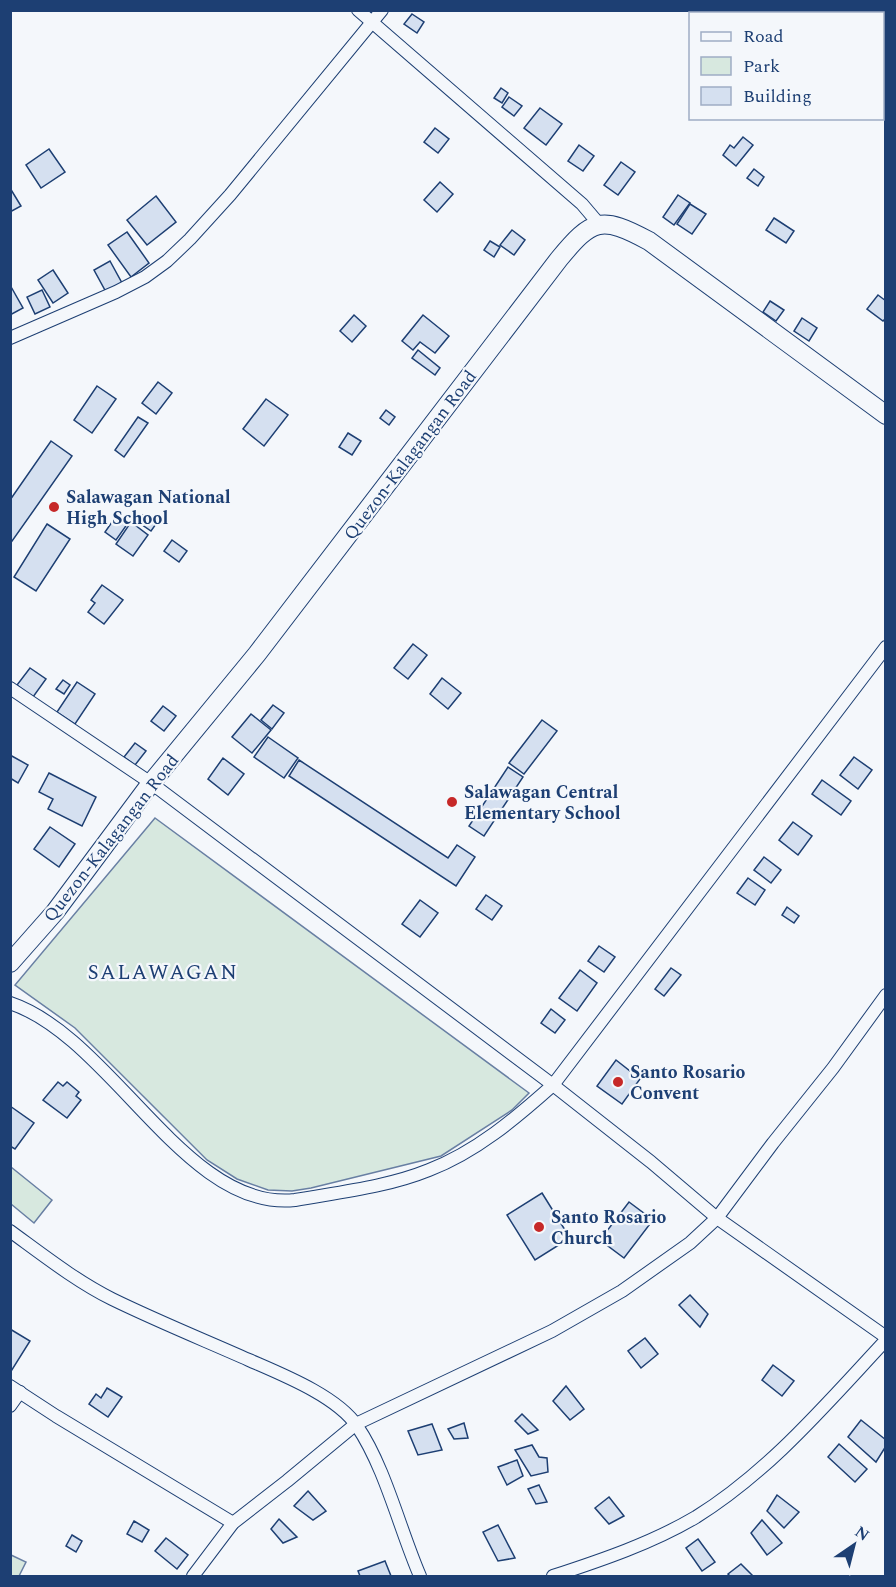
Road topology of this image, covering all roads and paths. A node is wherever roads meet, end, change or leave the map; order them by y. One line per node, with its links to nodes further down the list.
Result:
1 (358, 10): 3 (street)
2 (382, 10): 3 (street)
3 (372, 22): 4 (street); 5 (street)
4 (599, 225): 6 (main road); 9 (main road, Quezon-Kalagangan Road)
5 (10, 338)
6 (885, 414)
7 (885, 647): 13 (street)
8 (10, 688): 9 (street)
9 (151, 783): 10 (main road, Quezon-Kalagangan Road); 13 (street)
10 (10, 963)
11 (885, 995): 14 (street)
12 (10, 1003): 13 (street)
13 (553, 1085): 14 (street)
14 (717, 1218): 16 (street); 19 (street)
15 (10, 1231): 19 (street)
16 (885, 1338): 23 (street)
17 (15, 1389): 18 (street); 20 (street)
18 (10, 1406)
19 (356, 1424): 20 (street); 22 (street)
20 (233, 1523): 21 (street)
21 (193, 1576)
22 (420, 1576)
23 (553, 1576)

